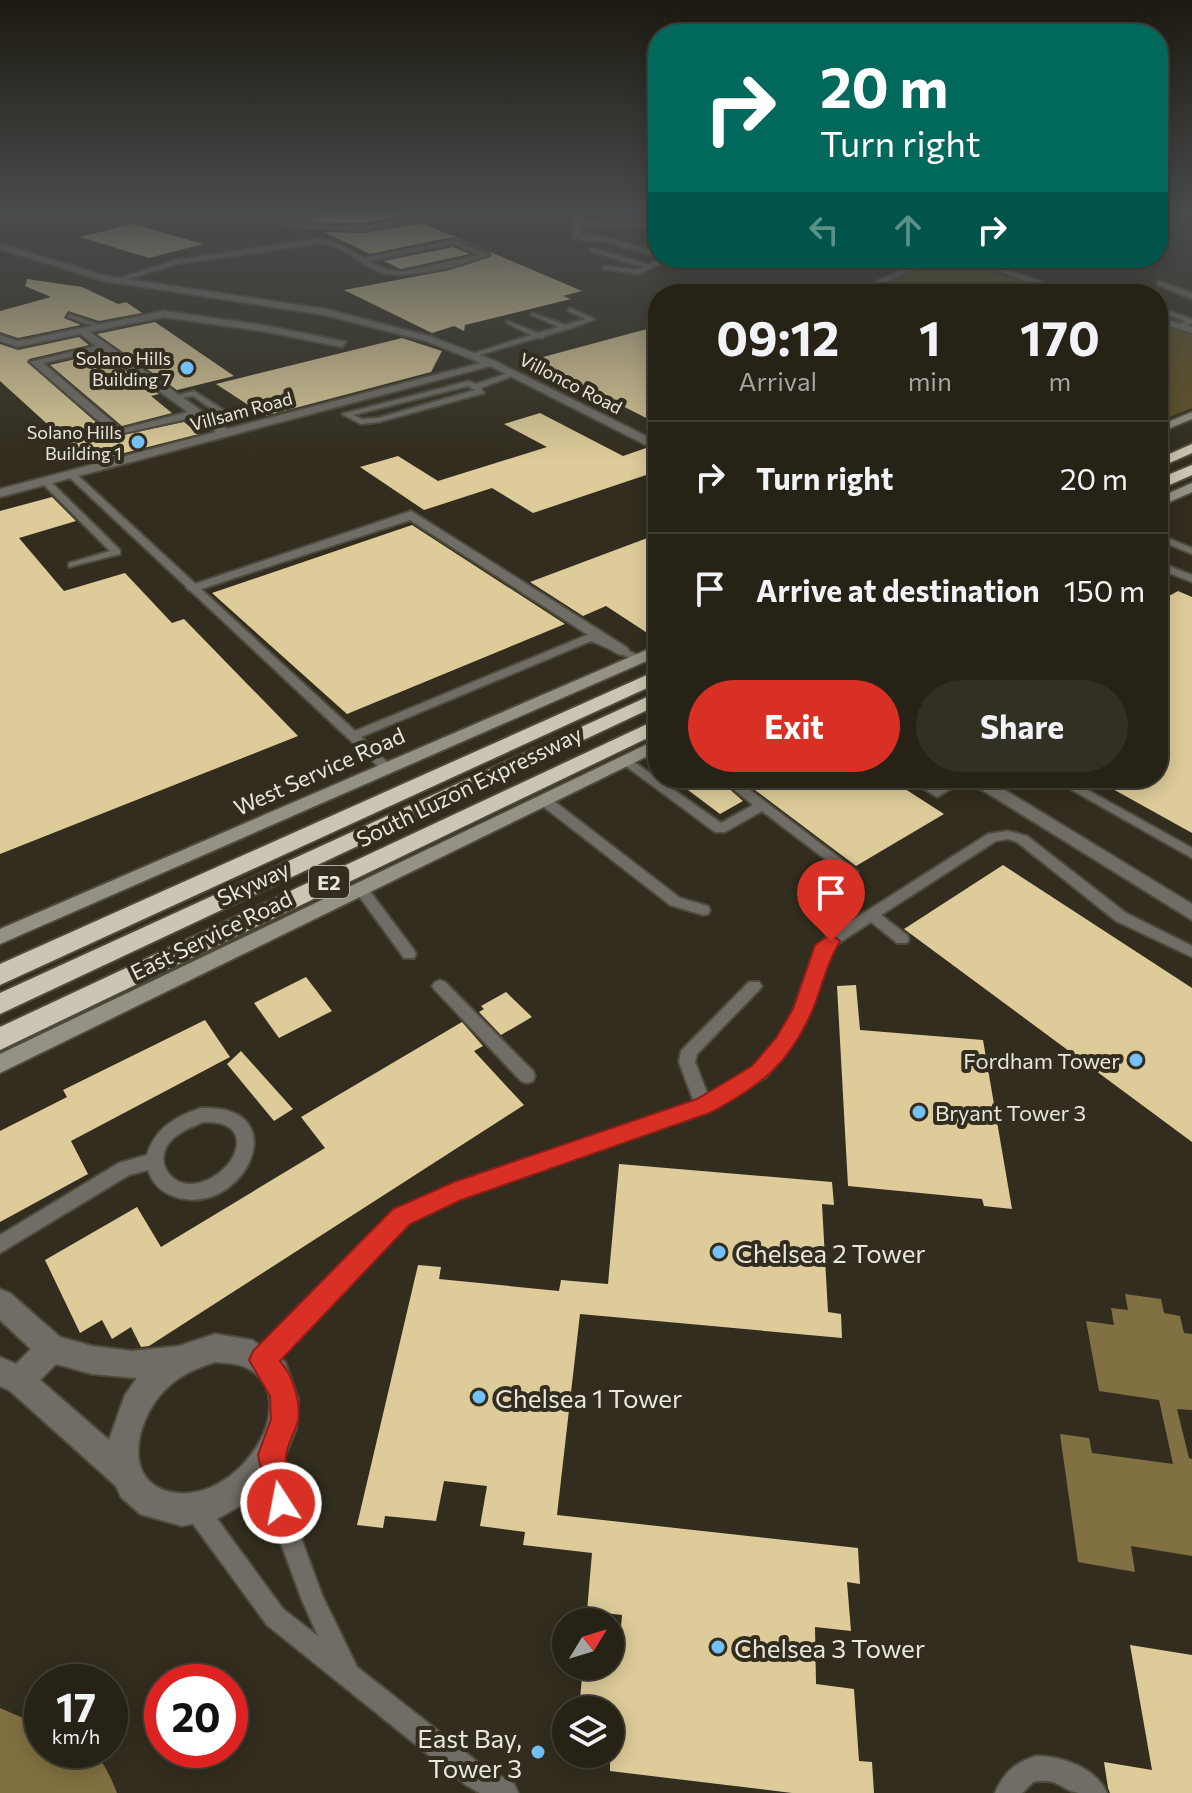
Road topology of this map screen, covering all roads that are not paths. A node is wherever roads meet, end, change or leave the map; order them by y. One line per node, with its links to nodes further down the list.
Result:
1 (191, 294): 2 (street, Villonco Road)
2 (203, 296): 5 (street); 7 (street); 18 (street, Villonco Road)
3 (570, 310): 11 (lane)
4 (1168, 313): 12 (lane)
5 (164, 314): 7 (street); 10 (street)
6 (534, 314): 11 (lane)
7 (176, 315): 16 (street)
8 (69, 316): 10 (lane)
9 (509, 322): 14 (lane)
10 (101, 327): 13 (street)
11 (567, 328): 14 (lane)
12 (1186, 329)
13 (82, 331): 15 (street); 17 (street)
14 (541, 337): 18 (lane)
15 (0, 338)
16 (342, 344)
17 (103, 347): 22 (street); 23 (street)
18 (473, 355): 19 (street, Villonco Road)
19 (491, 363): 20 (street, Villonco Road); 26 (street, Villsam Road)
20 (514, 374): 21 (lane); 28 (street, Villonco Road)
21 (476, 387): 21 (lane)
22 (175, 397): 23 (street); 23 (lane)
23 (200, 415): 26 (street)
24 (1192, 415): 25 (main road)
25 (1168, 424)
26 (226, 434): 35 (street, Villsam Road)
27 (1192, 434): 29 (highway)
28 (648, 442)
29 (1168, 445)
30 (1192, 448): 31 (highway)
31 (1168, 459)
32 (1192, 460): 34 (highway)
33 (1192, 469): 36 (highway)
34 (1168, 472)
35 (71, 474): 37 (street, Villsam Road); 46 (lane)
36 (1168, 480)
37 (45, 481): 39 (street, Villsam Road); 43 (lane)
38 (1192, 487): 40 (main road)
39 (0, 493)
40 (1168, 498)
41 (1168, 541): 42 (lane)
42 (1192, 551)
43 (72, 565)
44 (1168, 571): 45 (lane)
45 (1192, 579)
46 (193, 587): 47 (street); 54 (lane)
47 (621, 650): 49 (lane); 54 (lane)
48 (648, 654): 49 (main road, West Service Road)
49 (639, 658): 57 (main road, West Service Road)
50 (648, 681): 75 (highway, South Luzon Expressway / E2)
51 (648, 703): 78 (highway, Skyway / E2)
52 (648, 723): 79 (highway, Skyway / E2)
53 (648, 730): 80 (highway, South Luzon Expressway / E2)
54 (354, 736): 57 (lane)
55 (648, 749): 56 (main road, East Service Road)
56 (627, 761): 58 (lane); 63 (main road, East Service Road)
57 (387, 768): 71 (main road, West Service Road)
58 (648, 776)
59 (664, 788): 64 (lane)
60 (740, 788): 64 (lane)
61 (988, 788): 69 (street)
62 (1075, 788): 65 (lane)
63 (545, 801): 67 (main road, East Service Road); 68 (lane)
64 (763, 805): 66 (lane)
65 (1192, 854)
66 (851, 872)
67 (361, 889): 74 (lane); 81 (main road, East Service Road)
68 (703, 910)
69 (1192, 913)
70 (871, 915): 72 (lane); 73 (lane); 83 (lane)
71 (0, 937)
72 (902, 939)
73 (1192, 952)
74 (409, 954)
75 (0, 975)
76 (440, 986): 82 (lane)
77 (754, 986): 83 (lane)
78 (0, 1004)
79 (0, 1032)
80 (0, 1039)
81 (0, 1064)
82 (527, 1076)
83 (704, 1106): 89 (lane)
84 (154, 1161): 84 (lane); 85 (lane)
85 (0, 1245)
86 (0, 1302): 87 (street)
87 (52, 1349): 88 (street); 90 (street)
88 (183, 1357): 89 (street); 92 (street)
89 (262, 1360): 91 (street)
90 (10, 1375): 92 (street)
91 (272, 1455): 93 (street); 94 (lane)
92 (128, 1476): 93 (street)
93 (196, 1509): 94 (lane)
94 (349, 1675): 95 (lane)
95 (505, 1793)
96 (1008, 1793): 97 (lane)
97 (1094, 1793)

